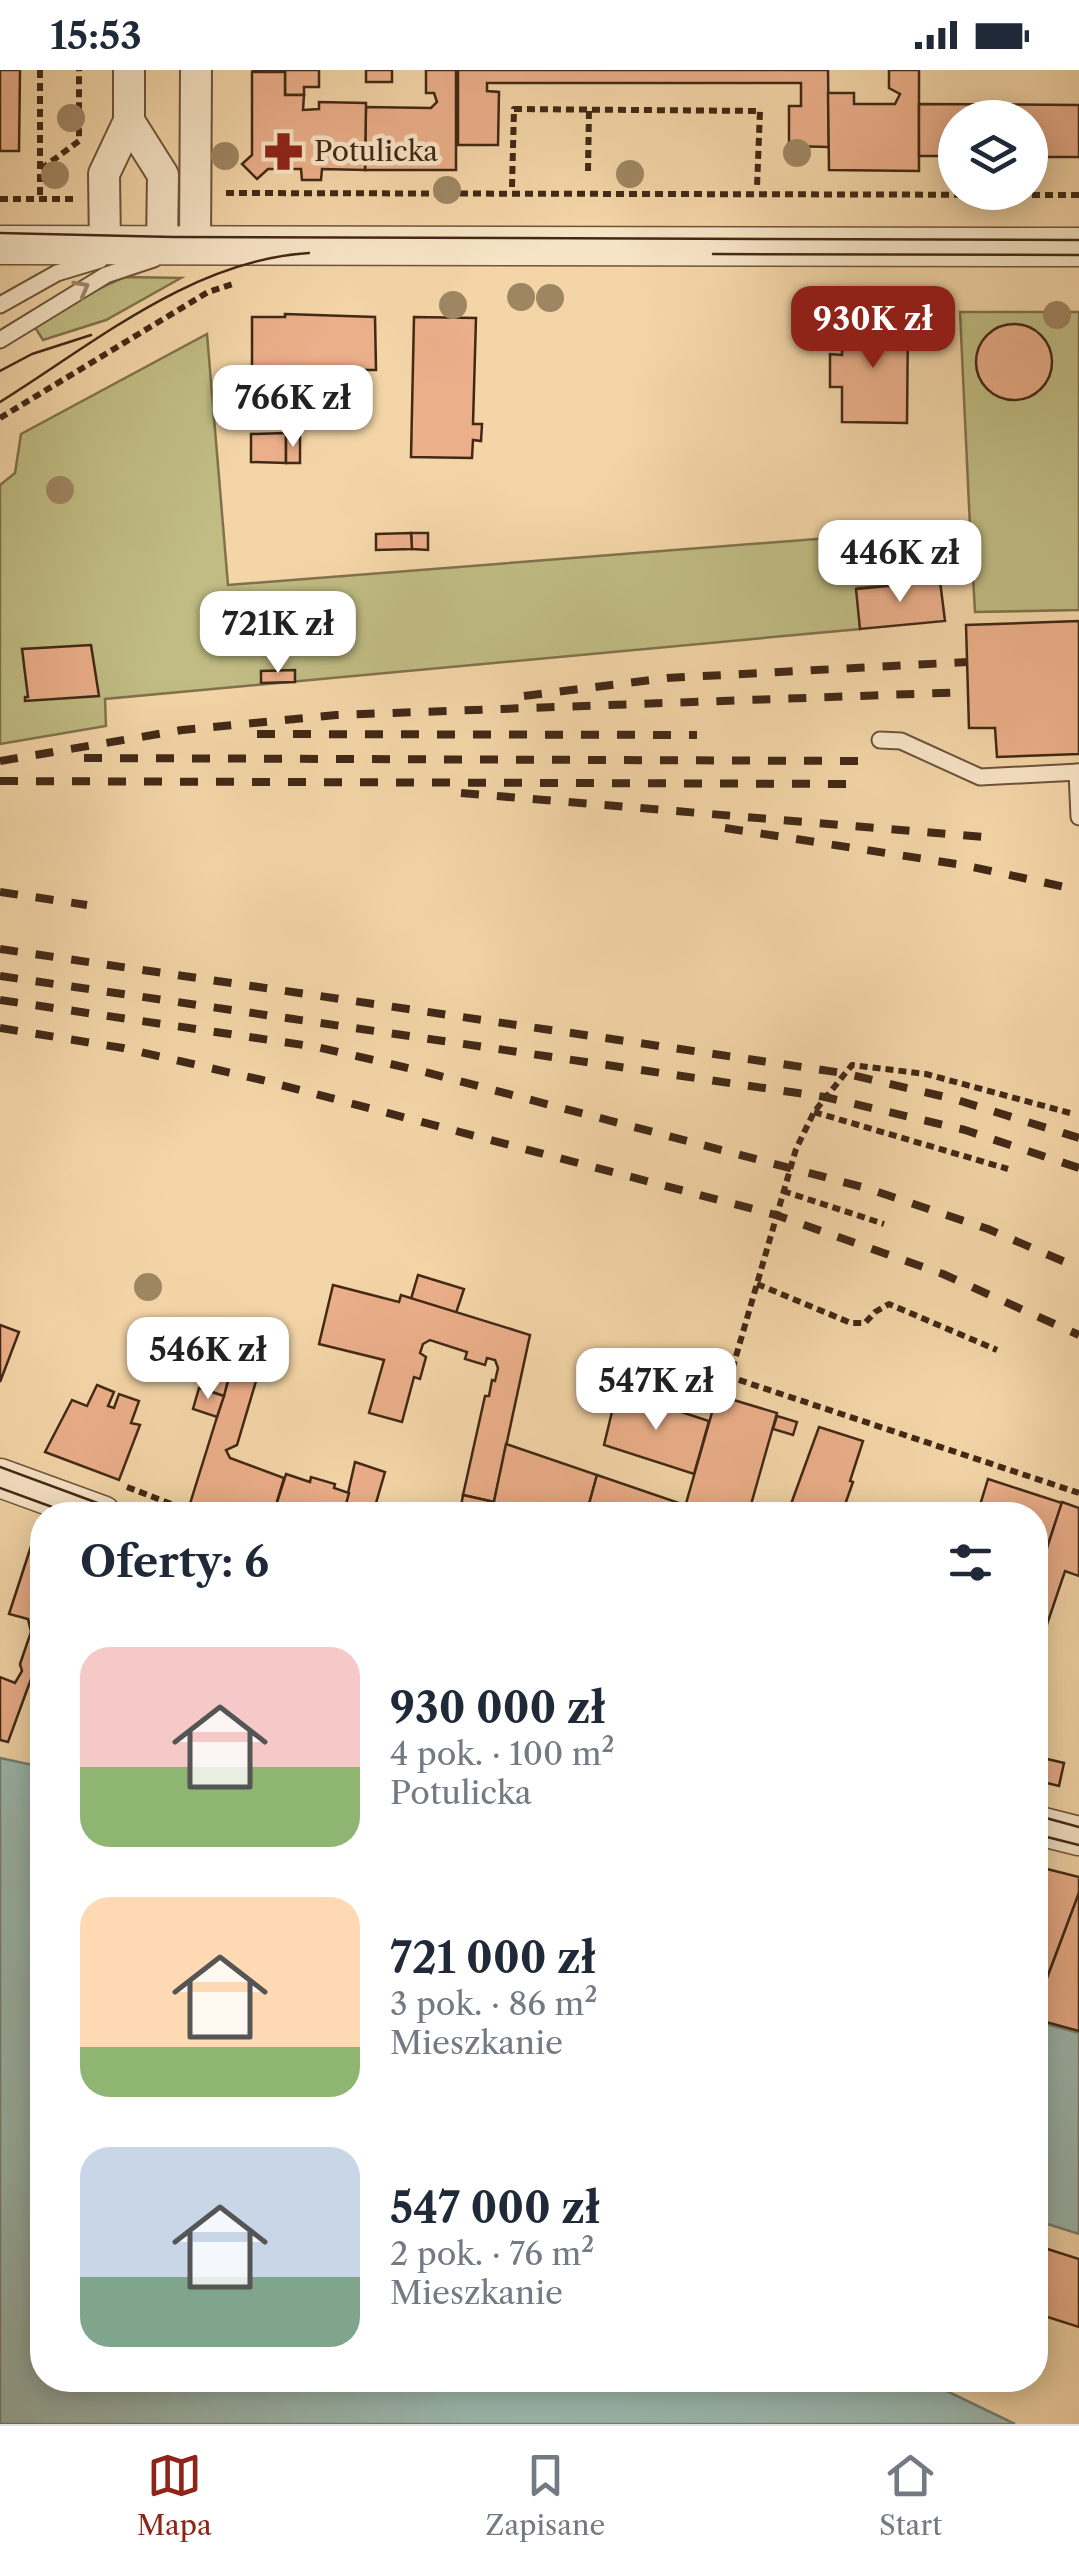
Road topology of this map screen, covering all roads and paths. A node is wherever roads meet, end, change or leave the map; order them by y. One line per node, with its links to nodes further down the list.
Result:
1 (40, 70): 7 (path)
2 (79, 70): 7 (path)
3 (129, 70): 6 (street)
4 (196, 70): 11 (street)
5 (589, 110): 8 (path); 9 (path); 10 (path)
6 (129, 121): 13 (street); 18 (street)
7 (40, 170): 15 (path)
8 (588, 171)
9 (512, 187)
10 (757, 187)
11 (195, 194): 12 (path); 18 (street)
12 (1079, 195)
13 (105, 198): 15 (path); 17 (street)
14 (0, 200): 15 (path)
15 (40, 200)
16 (0, 244): 17 (street)
17 (105, 245): 18 (street)
18 (200, 247): 19 (street); 21 (lane); 22 (lane, one-way to 18)
19 (1079, 247)
20 (250, 282): 23 (path)
21 (0, 305)
22 (0, 340)
23 (0, 418)
24 (880, 740): 25 (lane)
25 (1078, 772): 26 (lane)
26 (1079, 818)
27 (814, 1112): 28 (path); 29 (path); 30 (path)
28 (1070, 1113)
29 (1008, 1169)
30 (783, 1191): 31 (path); 32 (path)
31 (884, 1224)
32 (757, 1284): 33 (path); 35 (path)
33 (997, 1350)
34 (0, 1478): 36 (street)
35 (1079, 1493)
36 (66, 1502)
37 (1048, 1828): 38 (street)
38 (1079, 1836)

